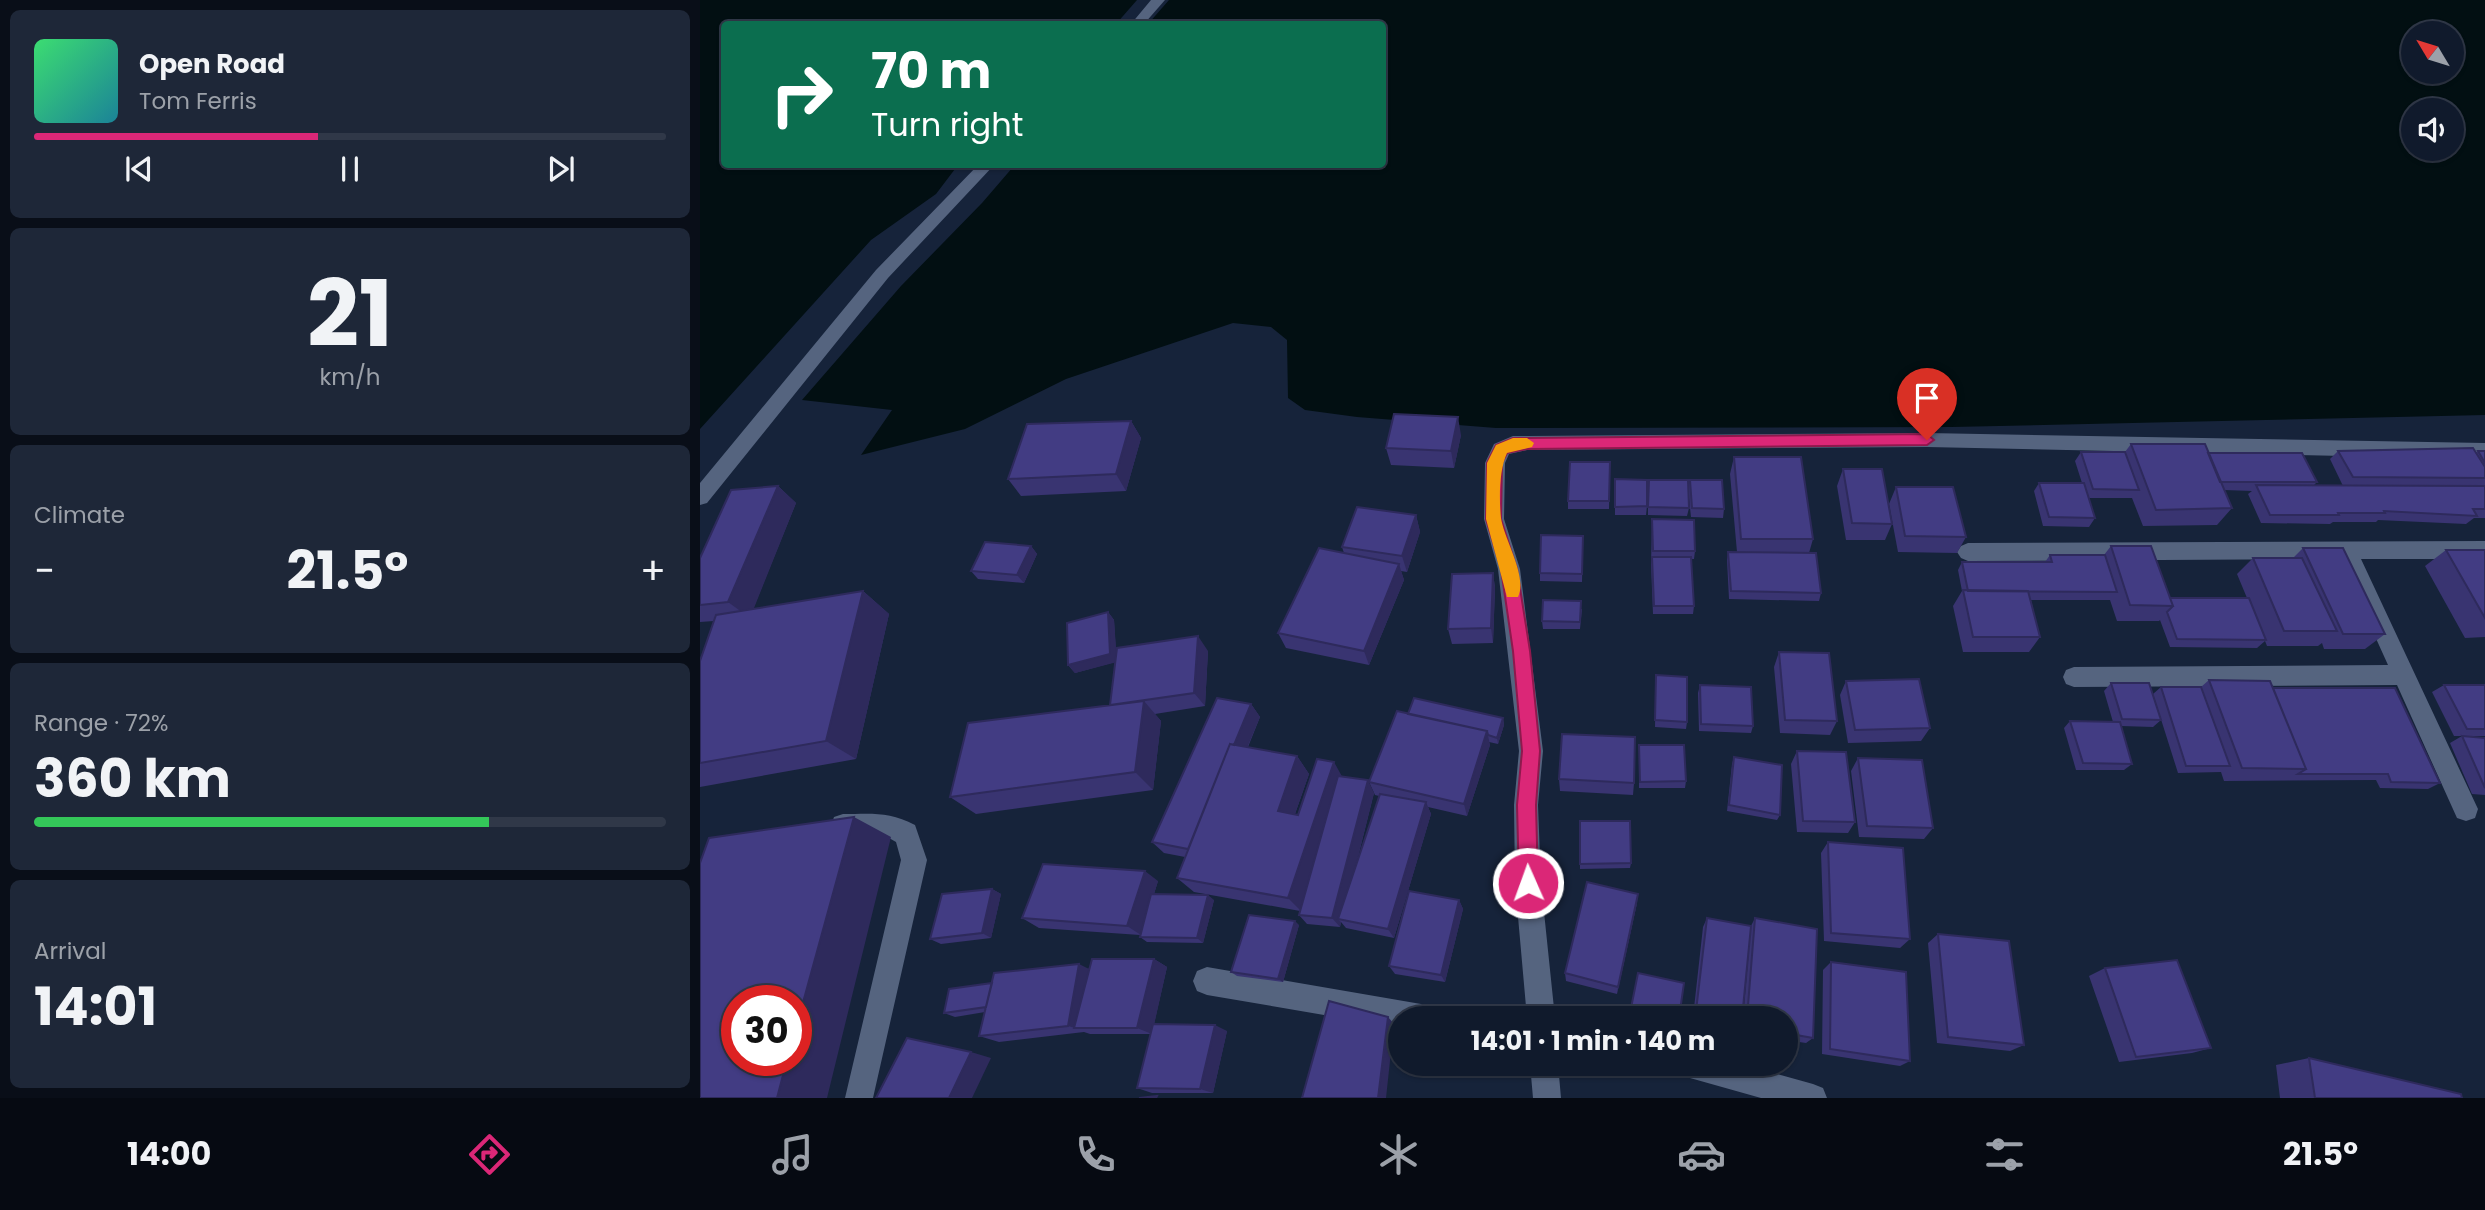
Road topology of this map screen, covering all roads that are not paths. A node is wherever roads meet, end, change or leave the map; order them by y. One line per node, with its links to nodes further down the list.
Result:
1 (1158, 0): 2 (street)
2 (1140, 21)
3 (984, 168): 5 (street)
4 (2485, 450): 14 (street)
5 (700, 498)
6 (2485, 550): 8 (street)
7 (1968, 552): 8 (street)
8 (2347, 552): 9 (street)
9 (2403, 674): 10 (street); 11 (street)
10 (2074, 677)
11 (2466, 809)
12 (813, 829): 18 (street)
13 (1207, 981): 15 (street)
14 (1540, 1006)
15 (1388, 1012)
16 (1545, 1076): 19 (street)
17 (1733, 1076): 20 (street)
18 (859, 1098)
19 (1547, 1098)
20 (1813, 1098)

